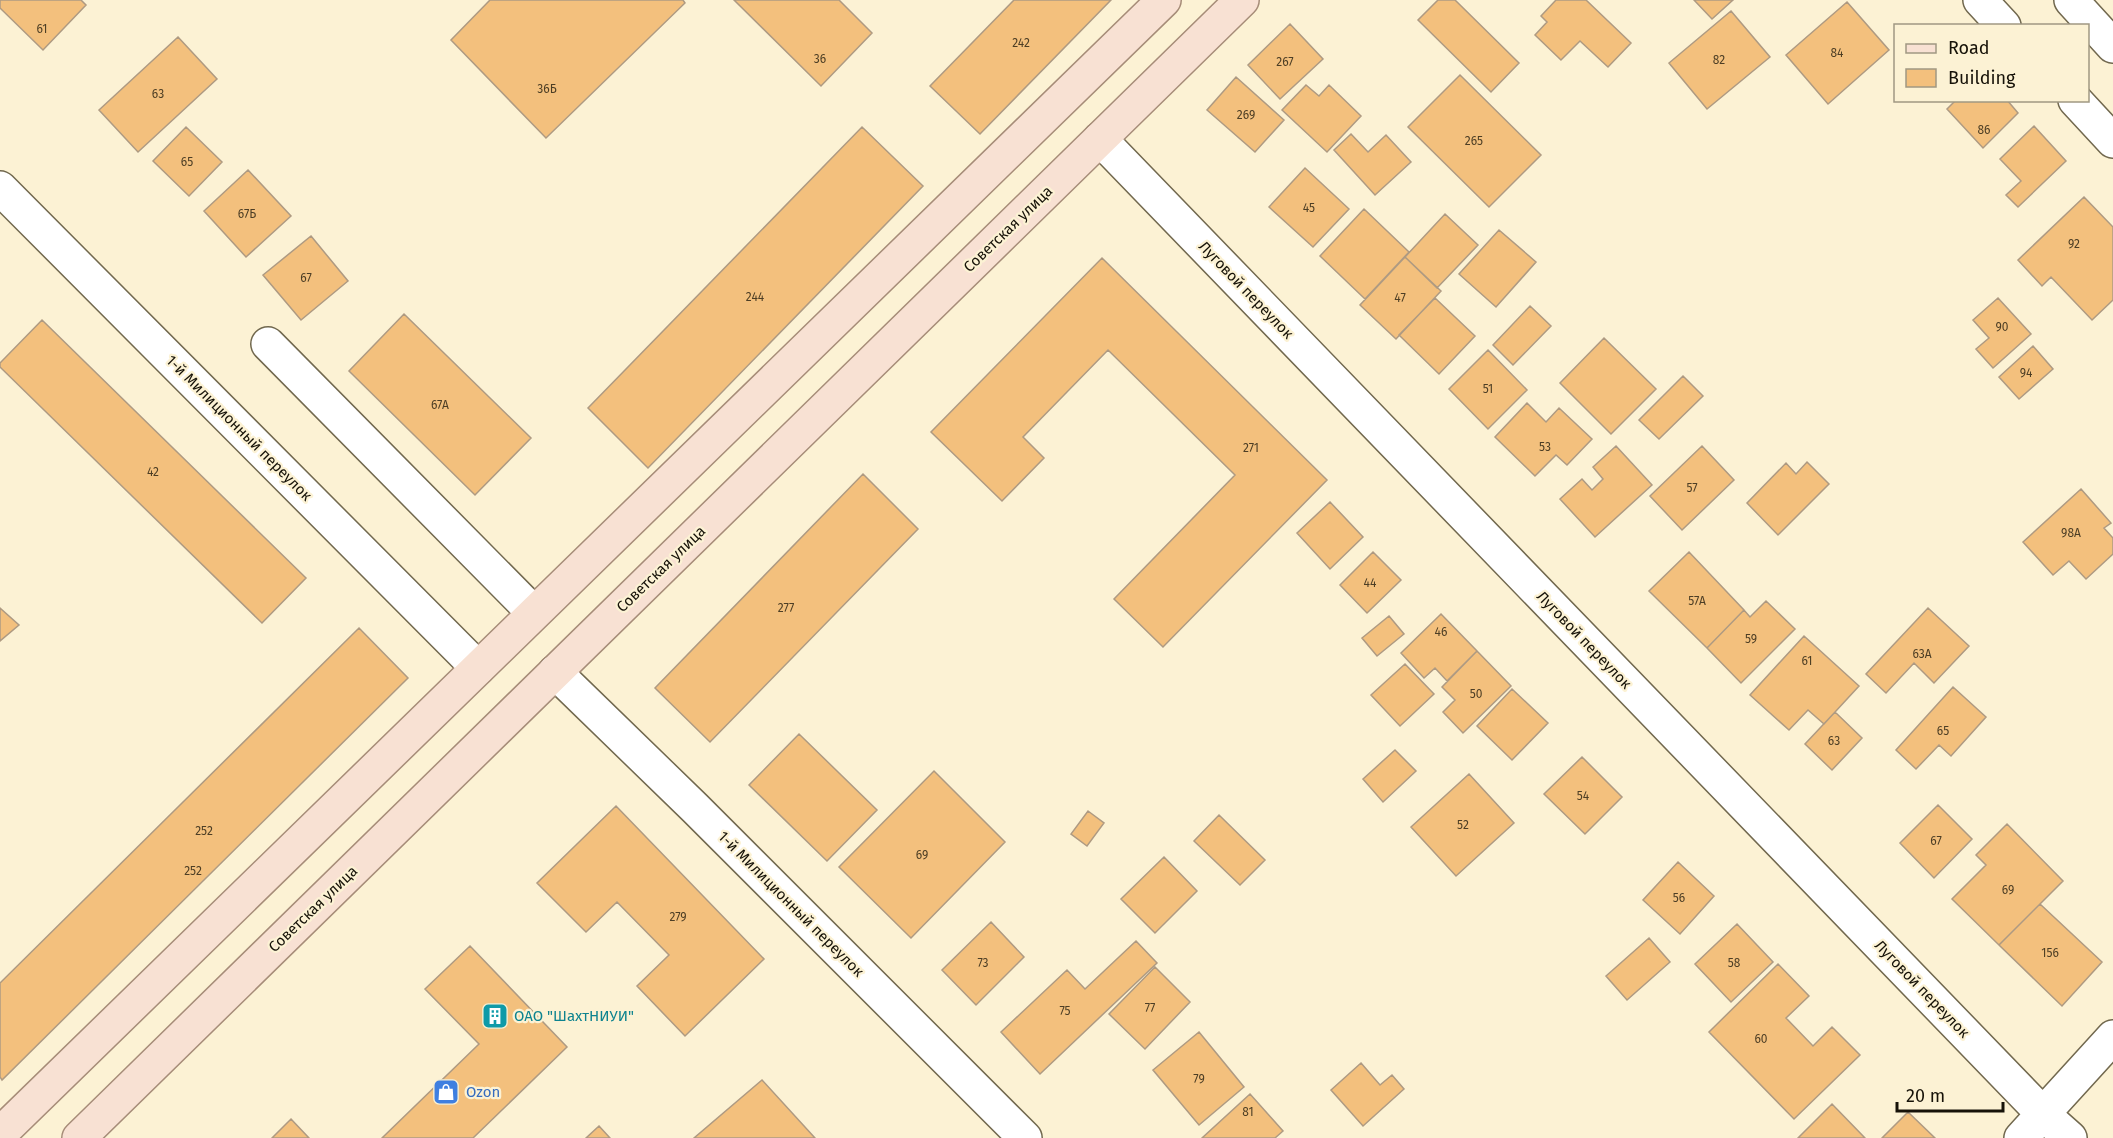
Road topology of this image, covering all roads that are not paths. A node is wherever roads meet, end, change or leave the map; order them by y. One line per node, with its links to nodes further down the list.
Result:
1 (1164, 0): 12 (main road)
2 (1242, 0): 8 (main road, Советская улица)
3 (1980, 0): 5 (street)
4 (2070, 0): 6 (street)
5 (2002, 24)
6 (2113, 46)
7 (2077, 102): 9 (street)
8 (1100, 139): 14 (main road, Советская улица); 16 (street, Луговой переулок)
9 (2113, 141)
10 (0, 188): 13 (street, 1-й Милиционный переулок)
11 (268, 344): 12 (street)
12 (534, 613): 13 (main road)
13 (478, 668): 17 (main road)
14 (555, 672): 18 (main road, Советская улица); 19 (street, 1-й Милиционный переулок)
15 (2113, 1037): 16 (street)
16 (2043, 1114): 20 (street); 21 (street, Луговой переулок)
17 (0, 1134)
18 (79, 1138)
19 (1025, 1138)
20 (2021, 1138)
21 (2070, 1138)

